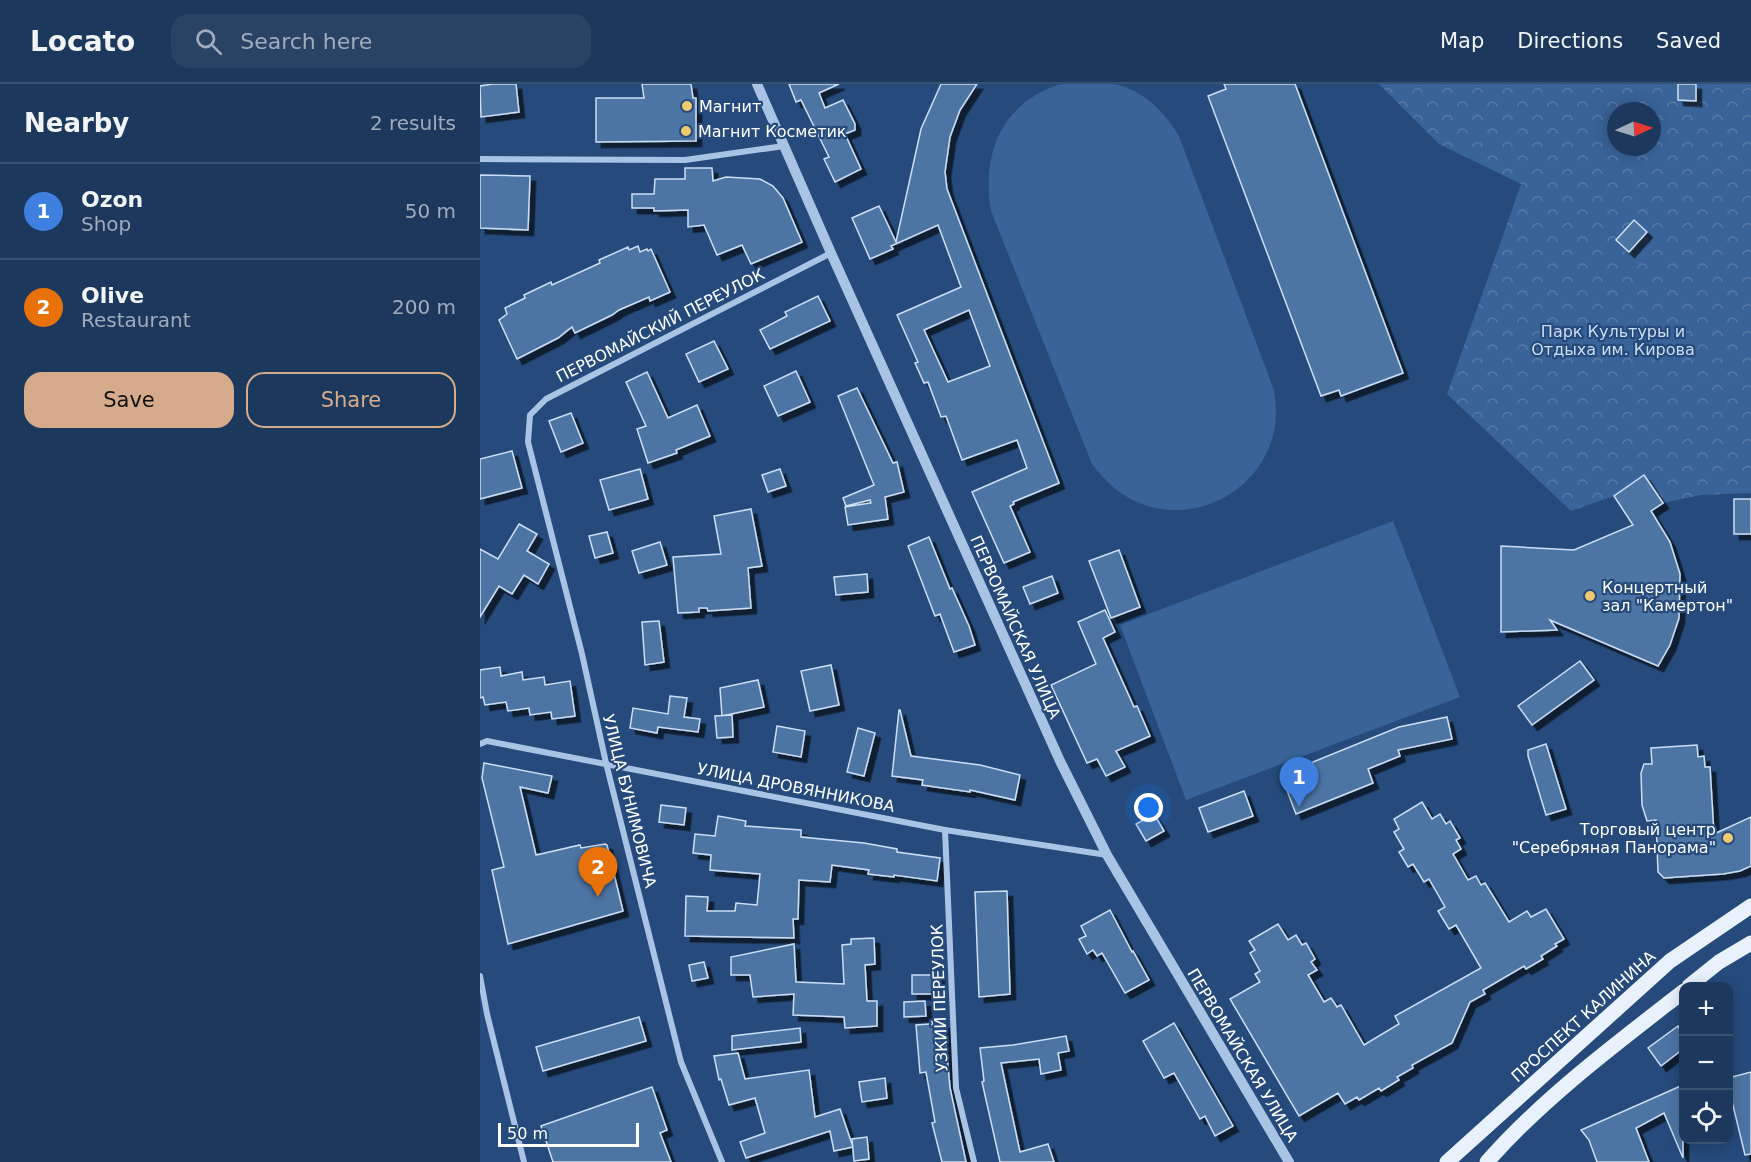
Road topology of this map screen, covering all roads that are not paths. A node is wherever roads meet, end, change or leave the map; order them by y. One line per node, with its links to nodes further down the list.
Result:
1 (757, 84): 2 (street, ПЕРВОМАЙСКАЯ УЛИЦА)
2 (784, 146): 3 (street); 4 (street, ПЕРВОМАЙСКАЯ УЛИЦА)
3 (480, 159)
4 (831, 253): 5 (street, ПЕРВОМАЙСКИЙ ПЕРЕУЛОК); 9 (street, ПЕРВОМАЙСКАЯ УЛИЦА)
5 (528, 441): 7 (street, УЛИЦА БУНИМОВИЧА)
6 (480, 744): 7 (street, УЛИЦА ДРОВЯННИКОВА)
7 (606, 763): 8 (street, УЛИЦА ДРОВЯННИКОВА); 16 (street, УЛИЦА БУНИМОВИЧА)
8 (945, 830): 9 (street, УЛИЦА ДРОВЯННИКОВА); 17 (street, УЗКИЙ ПЕРЕУЛОК)
9 (1107, 855): 18 (street, ПЕРВОМАЙСКАЯ УЛИЦА)
10 (1751, 906): 19 (main road, ПРОСПЕКТ КАЛИНИНА)
11 (1751, 943): 13 (main road)
12 (480, 976): 15 (street)
13 (1695, 982)
14 (1679, 994): 20 (main road)
15 (525, 1162)
16 (722, 1162)
17 (974, 1162)
18 (1289, 1162)
19 (1447, 1162)
20 (1486, 1162)

